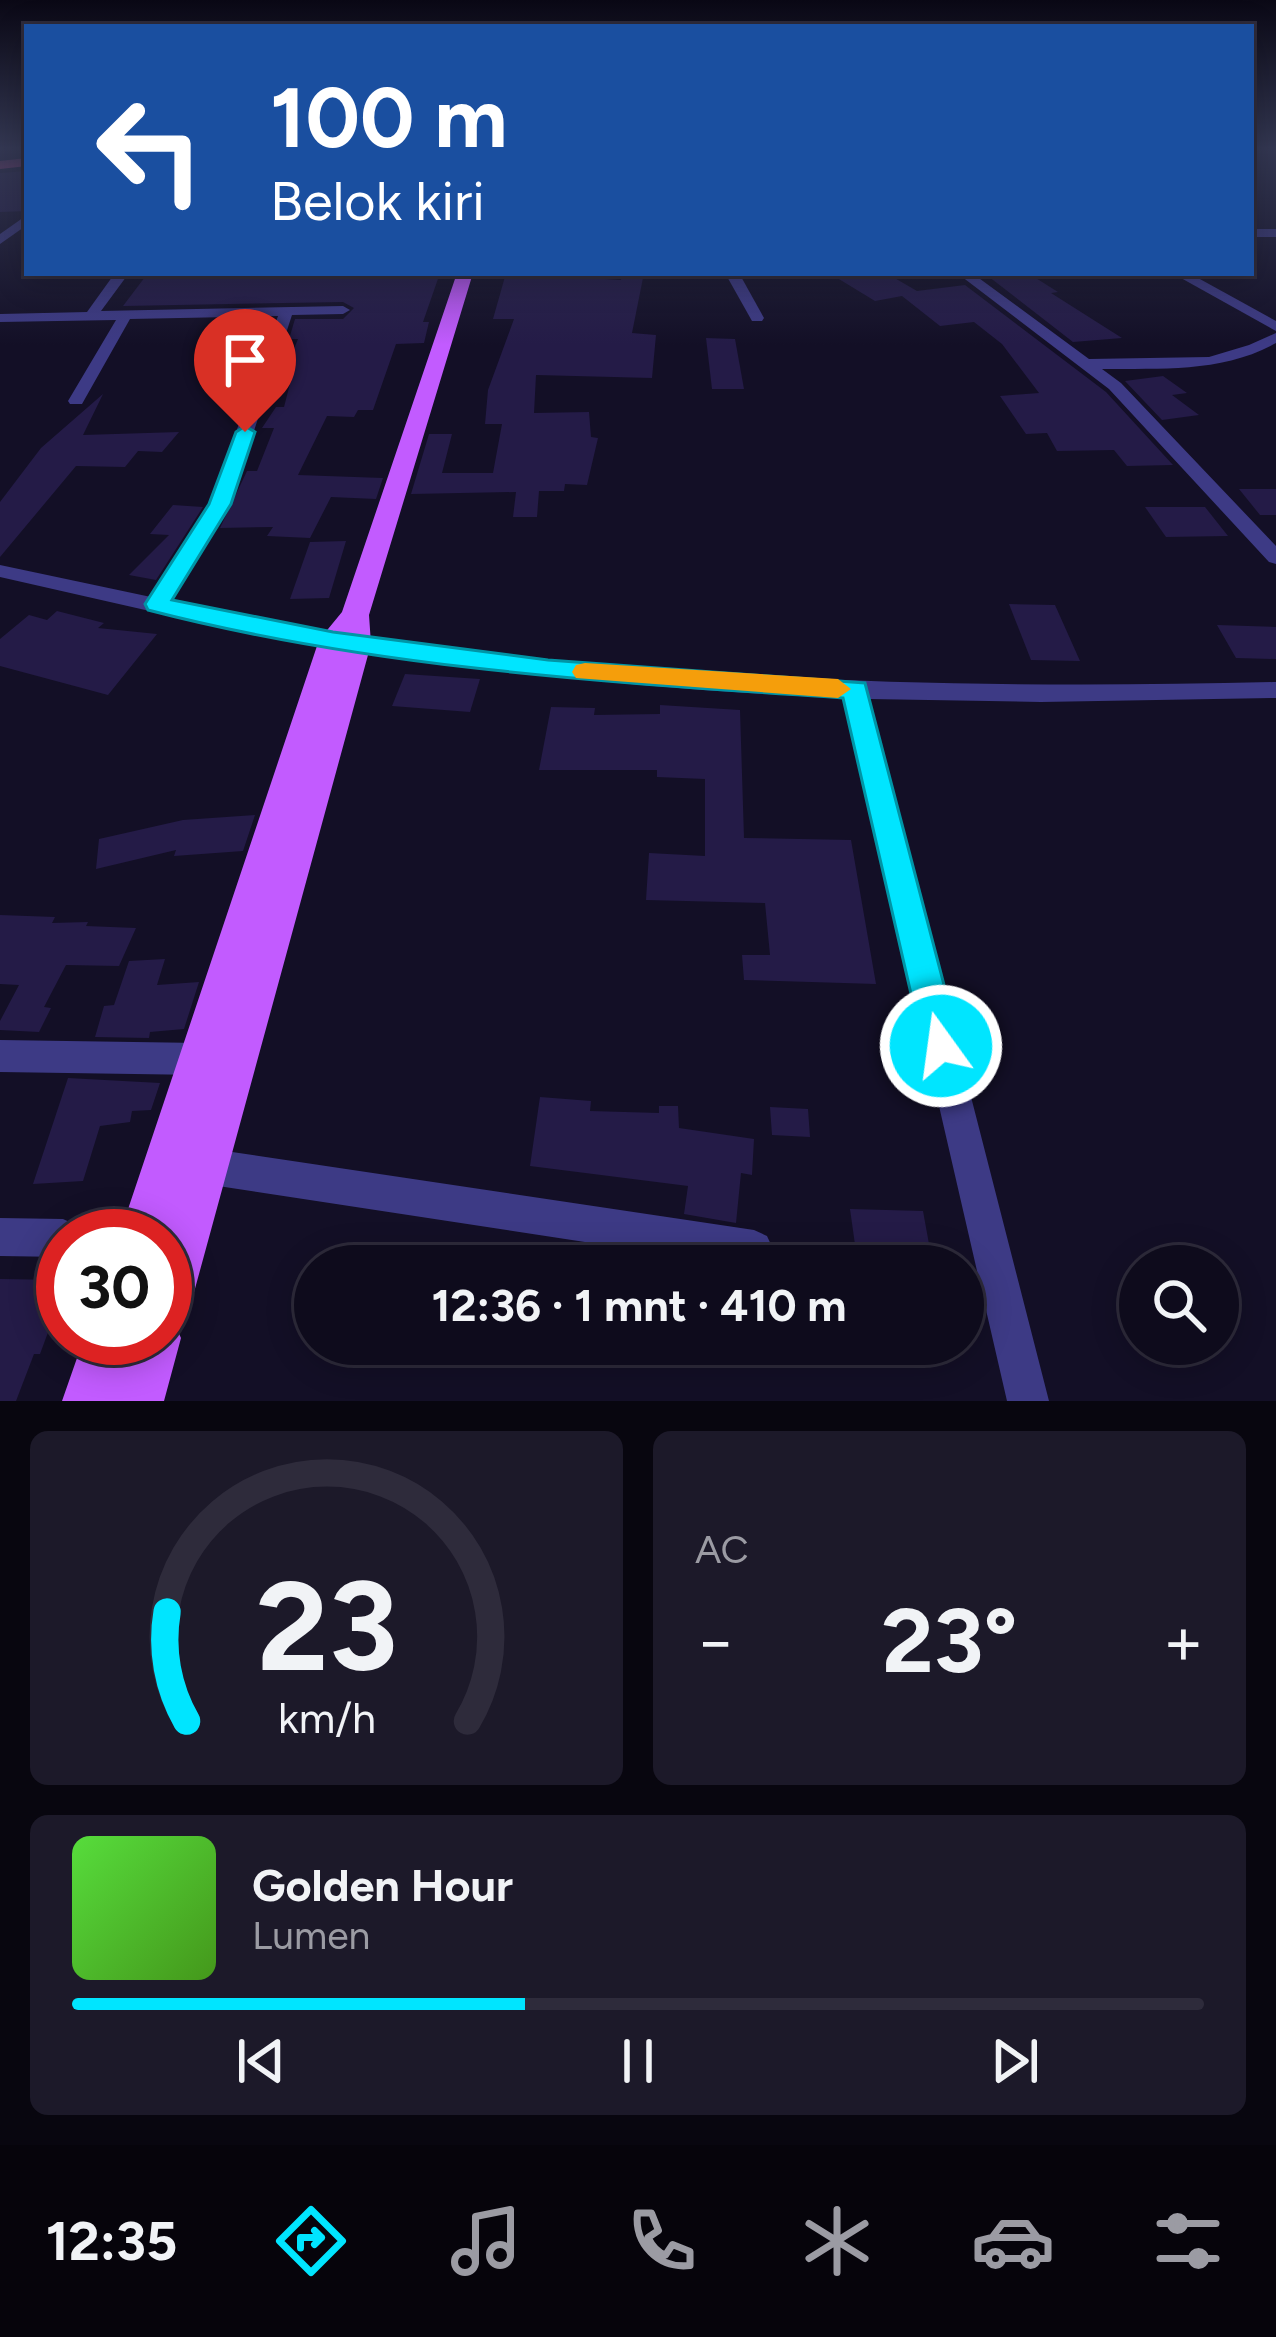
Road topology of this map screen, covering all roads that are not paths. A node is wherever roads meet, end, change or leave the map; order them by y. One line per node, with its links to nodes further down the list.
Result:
1 (24, 221): 2 (street)
2 (0, 240)
3 (120, 276): 10 (street)
4 (464, 276): 21 (main road)
5 (734, 276): 13 (street)
6 (968, 276): 16 (street)
7 (1184, 276): 14 (street)
8 (343, 310): 9 (street)
9 (286, 312): 11 (street); 20 (street)
10 (90, 316): 11 (street); 12 (street)
11 (125, 316): 17 (street)
12 (0, 318)
13 (757, 318)
14 (1276, 327)
15 (1276, 337): 16 (street)
16 (1089, 364): 18 (street)
17 (76, 401)
18 (1276, 558)
19 (0, 571): 20 (street)
20 (157, 604): 21 (street)
21 (348, 633): 22 (street); 25 (main road); 26 (main road)
22 (855, 690): 23 (street); 36 (street)
23 (1276, 690)
24 (0, 1056): 25 (street)
25 (201, 1059): 27 (main road)
26 (205, 1166): 28 (main road); 31 (street)
27 (151, 1209)
28 (192, 1212)
29 (0, 1237): 30 (street)
30 (36, 1238)
31 (728, 1245)
32 (100, 1365): 34 (main road)
33 (148, 1365): 35 (main road)
34 (88, 1401)
35 (137, 1401)
36 (1028, 1401)

